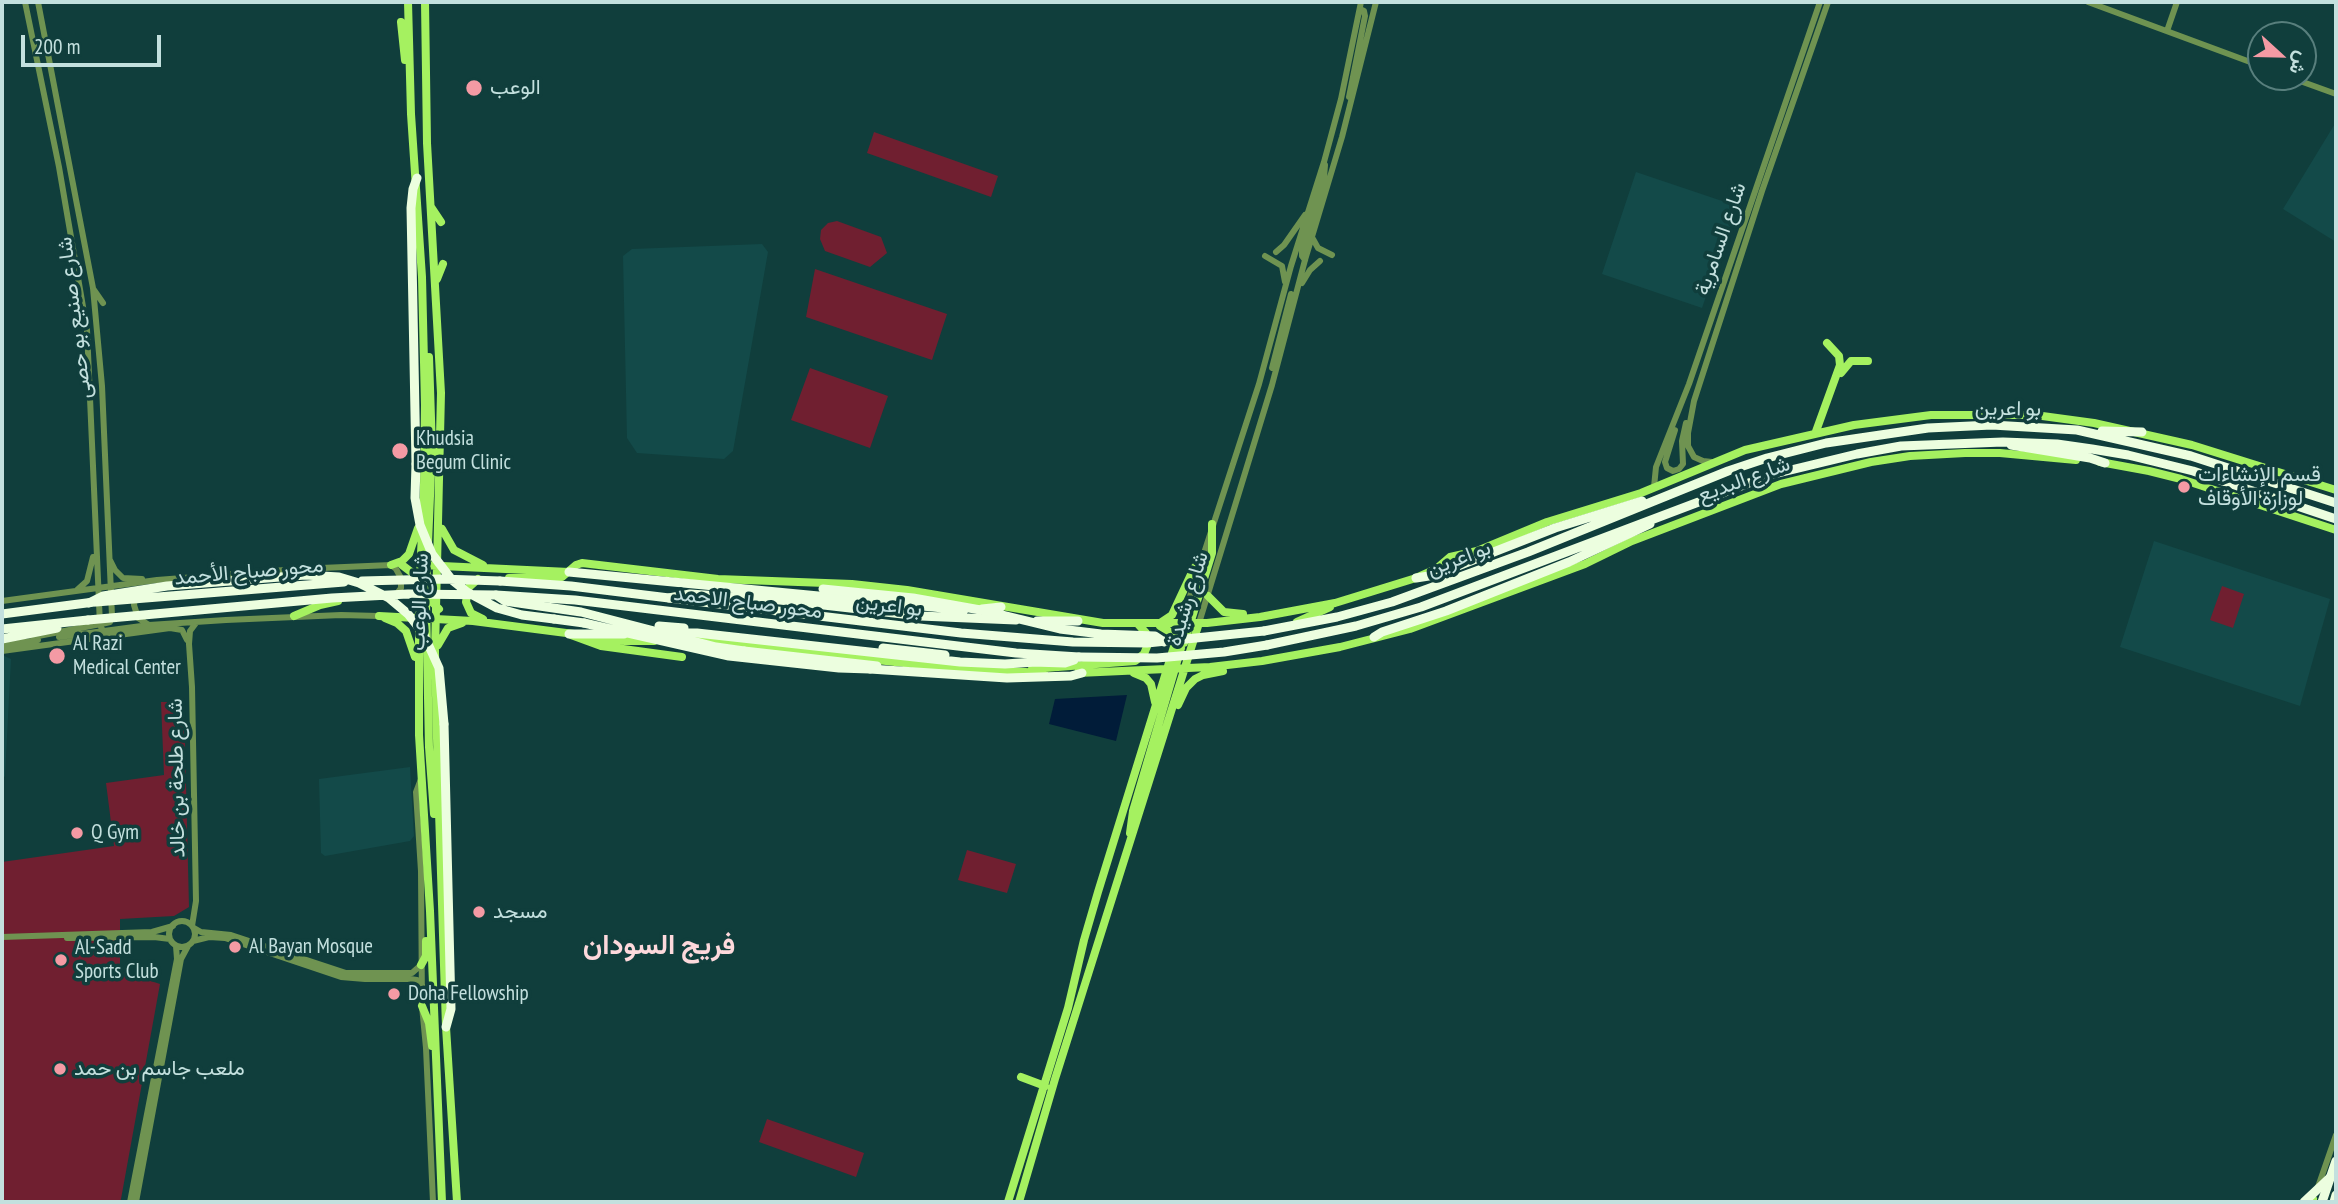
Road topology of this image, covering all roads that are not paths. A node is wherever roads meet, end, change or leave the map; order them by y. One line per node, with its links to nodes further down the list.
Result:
1 (25, 2): 60 (street, شارع صنيع بو حصى)
2 (38, 2): 12 (street, شارع صنيع بو حصى)
3 (44, 2): 12 (street)
4 (408, 2): 20 (main road, شارع الوعب)
5 (425, 2): 23 (main road, شارع الوعب)
6 (1377, 2): 18 (street, شارع رشيدة)
7 (1828, 2): 19 (street, شارع السامرية)
8 (2088, 2): 14 (street)
9 (2177, 2): 14 (street)
10 (1819, 3): 19 (street, شارع السامرية)
11 (1361, 5): 18 (street); 21 (street, شارع رشيدة)
12 (41, 17): 36 (street, شارع صنيع بو حصى)
13 (401, 22): 20 (main road)
14 (2167, 31): 15 (street)
15 (2247, 61)
16 (2317, 87): 17 (street)
17 (2336, 94)
18 (1350, 107): 26 (street, شارع رشيدة)
19 (1789, 108): 43 (street, شارع السامرية); 44 (street, شارع السامرية)
20 (411, 114): 22 (main road, شارع الوعب)
21 (1324, 162): 24 (street, شارع رشيدة); 31 (street)
22 (417, 178): 34 (main road, شارع الوعب); 52 (highway)
23 (430, 205): 25 (main road); 35 (main road, شارع الوعب)
24 (1310, 207): 27 (street); 28 (street, شارع رشيدة)
25 (441, 222)
26 (1312, 237): 29 (street); 31 (street, شارع رشيدة)
27 (1276, 252)
28 (1295, 253): 37 (street, شارع رشيدة); 42 (street)
29 (1332, 255)
30 (1265, 256): 37 (street)
31 (1305, 260): 39 (street, شارع رشيدة)
32 (1320, 261): 39 (street)
33 (443, 264): 35 (main road)
34 (422, 277): 54 (main road, شارع الوعب); 69 (main road)
35 (435, 285): 63 (main road, شارع الوعب)
36 (93, 288): 38 (street); 66 (street, شارع صنيع بو حصى)
37 (1285, 289): 64 (street, شارع رشيدة)
38 (103, 303)
39 (1286, 327): 42 (street, شارع رشيدة)
40 (1827, 343): 48 (main road)
41 (1868, 360): 45 (main road)
42 (1272, 385): 86 (street, شارع رشيدة)
43 (1694, 401): 44 (street); 50 (street, شارع السامرية)
44 (1677, 418): 55 (street, شارع السامرية)
45 (1836, 429): 47 (main road, شارع البديع); 48 (main road, شارع البديع)
46 (2077, 430): 47 (highway); 57 (highway, بو اعرين); 58 (highway, بو اعرين)
47 (2142, 432): 56 (main road, شارع البديع)
48 (1815, 434): 50 (main road, شارع البديع)
49 (2003, 442): 51 (highway); 61 (highway, بو اعرين); 62 (highway, بو اعرين)
50 (1716, 462): 55 (main road, شارع البديع)
51 (2105, 463): 65 (main road, شارع البديع); 114 (main road, شارع البديع)
52 (413, 465): 54 (main road); 105 (highway, bridge)
53 (409, 483): 54 (main road)
54 (421, 483): 59 (main road, شارع الوعب)
55 (1654, 487): 76 (main road, شارع البديع)
56 (2336, 490)
57 (1655, 500): 76 (highway); 118 (highway, بو اعرين, bridge)
58 (2336, 503)
59 (423, 508): 69 (main road, شارع الوعب); 70 (main road)
60 (94, 510): 82 (street, شارع صنيع بو حصى); 83 (street)
61 (1667, 513): 114 (highway); 123 (highway, بو اعرين, bridge)
62 (2336, 519)
63 (440, 522): 67 (main road, شارع الوعب); 72 (main road)
64 (1212, 524): 68 (street, شارع رشيدة); 106 (main road)
65 (2336, 530)
66 (108, 554): 78 (street); 80 (street, شارع صنيع بو حصى)
67 (438, 561): 69 (main road, محور صباح الأحمد); 72 (main road); 77 (main road, شارع الوعب); 84 (main road)
68 (1200, 561): 106 (street, شارع رشيدة); 108 (main road)
69 (424, 562): 71 (main road, محور صباح الأحمد); 74 (main road, شارع الوعب); 84 (main road)
70 (391, 565): 71 (main road, محور صباح الأحمد); 78 (street, محور صباح الأحمد); 87 (street)
71 (402, 565): 74 (main road)
72 (486, 567): 73 (main road)
73 (569, 572): 75 (main road); 81 (highway); 92 (main road, بو اعرين)
74 (419, 578): 84 (main road)
75 (480, 578): 77 (main road); 104 (main road)
76 (1416, 578): 91 (main road, بو اعرين)
77 (438, 579): 84 (main road); 93 (main road, شارع الوعب)
78 (157, 580): 80 (street, محور صباح الأحمد); 109 (street)
79 (571, 586): 88 (highway, بو اعرين); 90 (highway, محور صباح الأحمد, bridge)
80 (110, 587): 82 (street, محور صباح الأحمد); 110 (street, شارع صنيع بو حصى)
81 (737, 588): 92 (highway); 118 (highway, bridge)
82 (98, 589): 83 (street, محور صباح الأحمد); 110 (street, شارع صنيع بو حصى)
83 (74, 592): 89 (street, محور صباح الأحمد)
84 (424, 593): 87 (main road); 93 (main road); 103 (main road)
85 (496, 595): 101 (highway, محور صباح الأحمد, bridge); 123 (highway, محور صباح الاحمد); 130 (highway, bridge)
86 (1208, 596): 97 (main road); 106 (street, شارع رشيدة)
87 (392, 598): 95 (main road)
88 (669, 598): 100 (highway); 118 (highway, بو اعرين, bridge)
89 (2, 601)
90 (89, 603): 94 (highway, محور صباح الأحمد); 150 (highway, bridge)
91 (1335, 603): 97 (main road, بو اعرين); 116 (main road)
92 (1002, 607): 100 (main road, بو اعرين)
93 (437, 608): 98 (main road); 103 (main road, شارع الوعب)
94 (2, 614)
95 (293, 616): 96 (street); 102 (street)
96 (379, 616): 103 (main road); 129 (main road)
97 (1260, 617): 106 (main road, بو اعرين)
98 (461, 620): 99 (main road); 103 (main road)
99 (473, 621): 104 (main road); 122 (main road)
100 (1078, 621): 107 (main road, بو اعرين)
101 (74, 622): 111 (highway, محور صباح الأحمد); 117 (highway)
102 (197, 622): 109 (street); 119 (street, شارع طلحة بن خالد)
103 (426, 622): 122 (main road, شارع الوعب); 129 (main road, شارع الوعب); 137 (main road)
104 (493, 623): 112 (main road)
105 (584, 623): 126 (highway, bridge); 130 (highway, bridge)
106 (1190, 623): 108 (main road, بو اعرين); 113 (main road, شارع رشيدة); 116 (main road, شارع رشيدة); 120 (main road)
107 (1138, 624): 108 (main road, بو اعرين); 131 (main road)
108 (1157, 624): 113 (main road)
109 (149, 625): 110 (street)
110 (101, 628): 117 (street)
111 (2, 629)
112 (569, 634): 115 (main road); 115 (main road); 126 (highway)
113 (1177, 638): 120 (main road); 128 (main road, شارع رشيدة)
114 (1374, 638): 125 (main road, شارع البديع)
115 (681, 639): 131 (main road)
116 (1193, 640): 120 (main road); 124 (main road, شارع رشيدة)
117 (4, 642)
118 (1164, 642)
119 (188, 644): 121 (street); 139 (street, شارع طلحة بن خالد)
120 (1182, 647): 124 (main road); 128 (main road)
121 (2, 651)
122 (436, 652): 137 (main road, شارع الوعب)
123 (1079, 657): 126 (highway, بو اعرين)
124 (1188, 658): 127 (main road); 128 (main road, شارع رشيدة)
125 (1262, 661): 127 (main road, شارع البديع); 136 (main road)
126 (1036, 662)
127 (1210, 667): 128 (main road, شارع البديع)
128 (1176, 669): 132 (main road); 134 (main road, شارع رشيدة); 136 (main road, شارع رشيدة); 138 (main road)
129 (419, 671): 135 (main road, شارع الوعب)
130 (906, 671): 133 (highway)
131 (1023, 672): 133 (main road)
132 (1131, 672): 133 (main road); 134 (main road)
133 (1082, 673)
134 (1155, 706): 153 (main road, شارع رشيدة)
135 (422, 778): 140 (main road, شارع الوعب); 147 (street, شارع الوعب)
136 (1145, 793): 138 (main road, شارع رشيدة)
137 (440, 829): 150 (main road, شارع الوعب)
138 (1131, 841): 164 (main road, شارع رشيدة)
139 (195, 910): 141 (street); 142 (street, شارع طلحة بن خالد)
140 (430, 911): 147 (main road); 151 (main road, شارع الوعب)
141 (175, 924): 142 (street); 143 (street); 144 (street)
142 (193, 927): 145 (street); 147 (street)
143 (2, 939): 144 (street)
144 (170, 939): 146 (street)
145 (190, 944): 146 (street); 148 (street); 159 (street)
146 (176, 946): 158 (street)
147 (421, 965): 148 (street, شارع الوعب)
148 (422, 985): 149 (street, شارع الوعب)
149 (422, 1006): 151 (main road); 160 (street, شارع الوعب)
150 (446, 1027): 162 (main road, شارع الوعب)
151 (435, 1051): 161 (main road, شارع الوعب)
152 (1021, 1077): 153 (main road)
153 (1045, 1086): 163 (main road, شارع رشيدة)
154 (2336, 1135): 165 (street)
155 (2336, 1161): 165 (highway)
156 (2336, 1172): 165 (highway, bridge)
157 (2336, 1195): 166 (highway)
158 (130, 1202)
159 (136, 1202)
160 (433, 1202)
161 (442, 1202)
162 (457, 1202)
163 (1008, 1202)
164 (1019, 1202)
165 (2313, 1202)
166 (2334, 1202)

